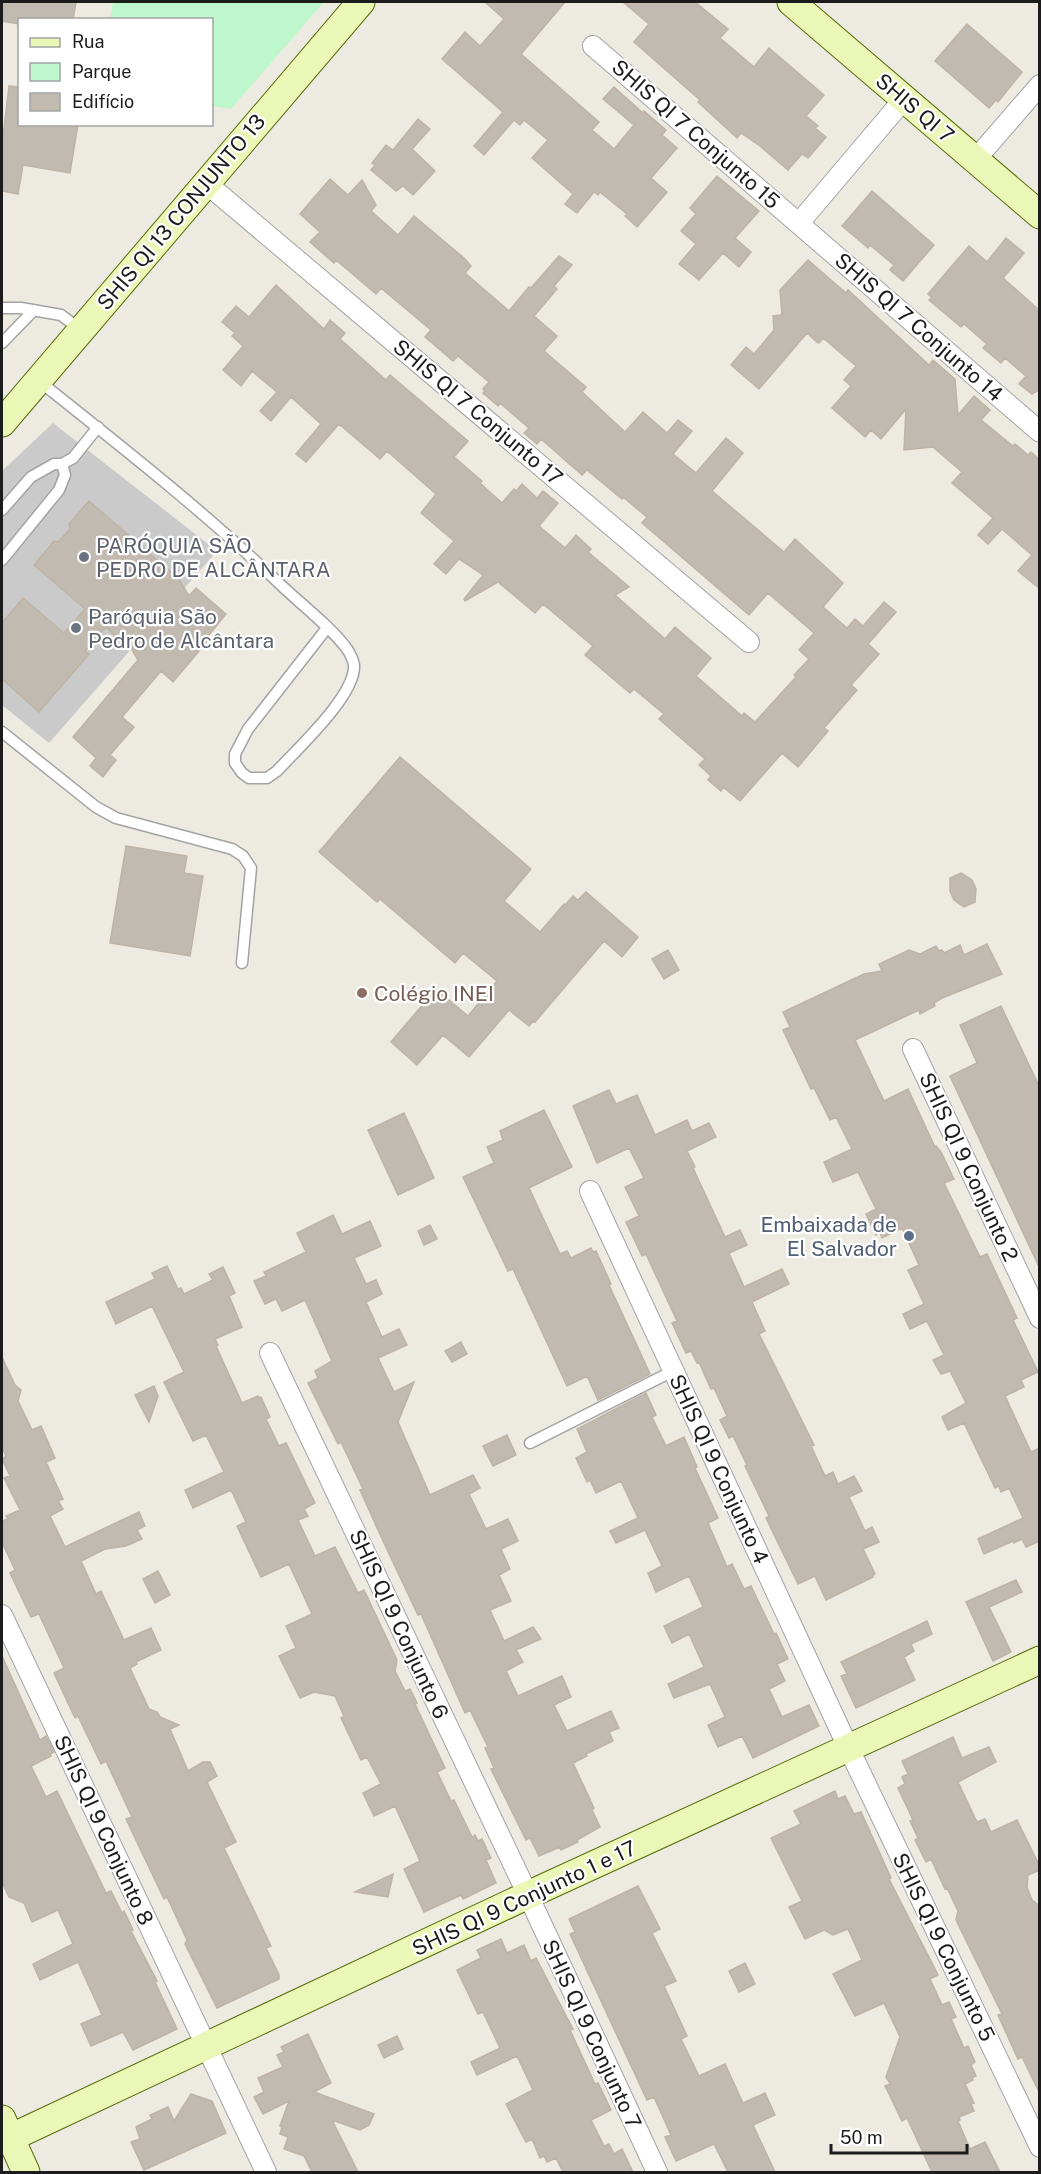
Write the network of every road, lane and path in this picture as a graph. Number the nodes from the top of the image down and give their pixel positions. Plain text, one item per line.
1 (361, 2) edge
2 (791, 2) edge
3 (593, 46) dead end
4 (1040, 85) edge
5 (904, 99) junction
6 (975, 160) junction
7 (206, 183) junction
8 (1040, 215) edge
9 (799, 223) junction
10 (2, 308) edge
11 (34, 310) junction
12 (81, 330) junction
13 (2, 343) edge
14 (39, 381) junction
15 (2, 423) edge
16 (98, 427) junction
17 (1040, 432) edge
18 (62, 464) junction
19 (2, 510) edge
20 (2, 560) edge
21 (327, 628) junction
22 (749, 642) dead end
23 (2, 732) edge
24 (242, 963) dead end
25 (913, 1049) dead end
26 (590, 1191) dead end
27 (1040, 1318) edge
28 (270, 1353) dead end
29 (673, 1371) junction
30 (530, 1443) dead end
31 (2, 1615) edge
32 (1040, 1660) edge
33 (848, 1747) junction
34 (528, 1895) junction
35 (206, 2046) junction
36 (6, 2129) edge
37 (1040, 2147) edge
38 (26, 2172) edge
39 (266, 2172) edge
40 (657, 2172) edge

1 - 7 street, SHIS QI 13 CONJUNTO 13
2 - 5 street, SHIS QI 7
3 - 9 street, SHIS QI 7 Conjunto 15
4 - 6 street
5 - 6 street, SHIS QI 7
5 - 9 street
6 - 8 street, SHIS QI 7
7 - 12 street, SHIS QI 13 CONJUNTO 13
7 - 22 street, SHIS QI 7 Conjunto 17
9 - 17 street, SHIS QI 7 Conjunto 14
10 - 11 lane
11 - 12 lane
11 - 13 lane
12 - 14 street, SHIS QI 13 CONJUNTO 13
14 - 15 street, SHIS QI 13 CONJUNTO 13
14 - 16 lane
16 - 18 lane
16 - 21 lane
18 - 19 lane
18 - 20 lane
21 - 21 lane
23 - 24 lane
25 - 27 street, SHIS QI 9 Conjunto 2
26 - 29 street, SHIS QI 9 Conjunto 4
28 - 34 street, SHIS QI 9 Conjunto 6
29 - 30 lane
29 - 33 street, SHIS QI 9 Conjunto 4
31 - 35 street, SHIS QI 9 Conjunto 8
32 - 33 street, SHIS QI 9 Conjunto 1 e 17
33 - 34 street, SHIS QI 9 Conjunto 1 e 17
33 - 37 street, SHIS QI 9 Conjunto 5
34 - 35 street, SHIS QI 9 Conjunto 1 e 17
34 - 40 street, SHIS QI 9 Conjunto 7
35 - 36 street, SHIS QI 9 Conjunto 1 e 17
35 - 39 street, SHIS QI 9 Conjunto 8
36 - 38 street

